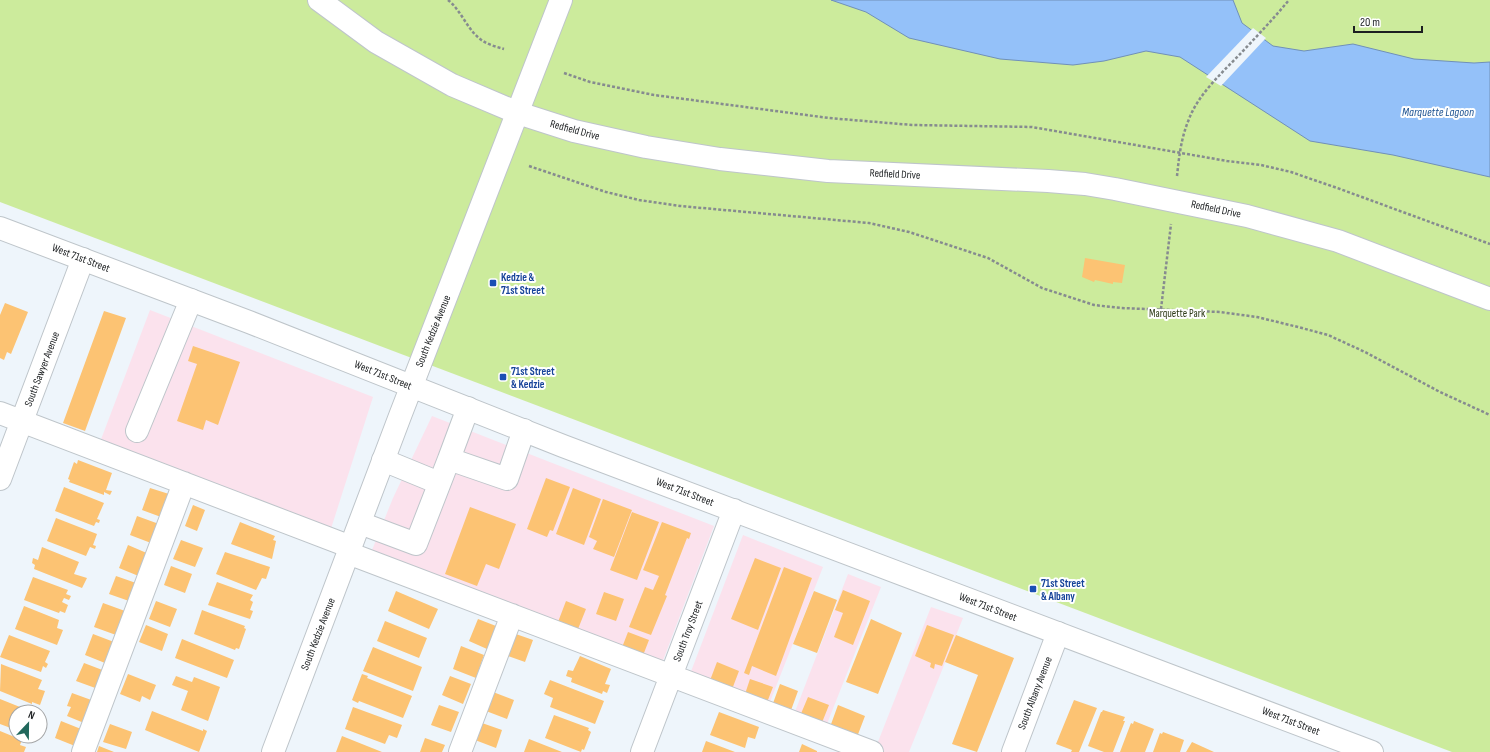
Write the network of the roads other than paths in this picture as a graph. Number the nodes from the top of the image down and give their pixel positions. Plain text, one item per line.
1 (319, 0) edge
2 (561, 0) edge
3 (518, 113) junction
4 (0, 228) edge
5 (83, 259) junction
6 (1490, 298) edge
7 (191, 300) junction
8 (411, 386) junction
9 (468, 408) junction
10 (0, 413) edge
11 (22, 421) junction
12 (524, 430) junction
13 (137, 431) dead end
14 (449, 459) junction
15 (383, 460) junction
16 (0, 479) edge
17 (184, 483) junction
18 (439, 483) junction
19 (734, 510) junction
20 (360, 523) junction
21 (350, 550) junction
22 (512, 615) junction
23 (1058, 633) junction
24 (671, 676) junction
25 (832, 745) edge
26 (83, 752) edge
27 (273, 752) edge
28 (460, 752) edge
29 (642, 752) edge
30 (872, 752) edge
31 (1013, 752) edge
32 (1372, 752) edge

1 - 3 main road, Redfield Drive
2 - 3 main road, South Kedzie Avenue
3 - 6 main road, Redfield Drive
3 - 8 main road, South Kedzie Avenue
4 - 5 main road, West 71st Street
5 - 7 main road, West 71st Street
5 - 11 main road, South Sawyer Avenue
7 - 8 main road, West 71st Street
7 - 13 main road
8 - 9 main road, West 71st Street
8 - 15 main road, South Kedzie Avenue
9 - 12 main road, West 71st Street
9 - 14 main road
10 - 11 main road
11 - 16 main road, South Sawyer Avenue
11 - 17 main road
12 - 14 main road
12 - 19 main road, West 71st Street
14 - 18 main road
15 - 18 main road
15 - 20 main road, South Kedzie Avenue
17 - 21 main road
17 - 26 main road
18 - 20 main road
19 - 23 main road, West 71st Street
19 - 24 main road, South Troy Street
20 - 21 main road, South Kedzie Avenue
21 - 22 main road
21 - 27 main road, South Kedzie Avenue
22 - 24 main road
22 - 28 main road
23 - 31 main road, South Albany Avenue
23 - 32 main road, West 71st Street
24 - 25 main road
24 - 29 main road, South Troy Street
25 - 30 main road

